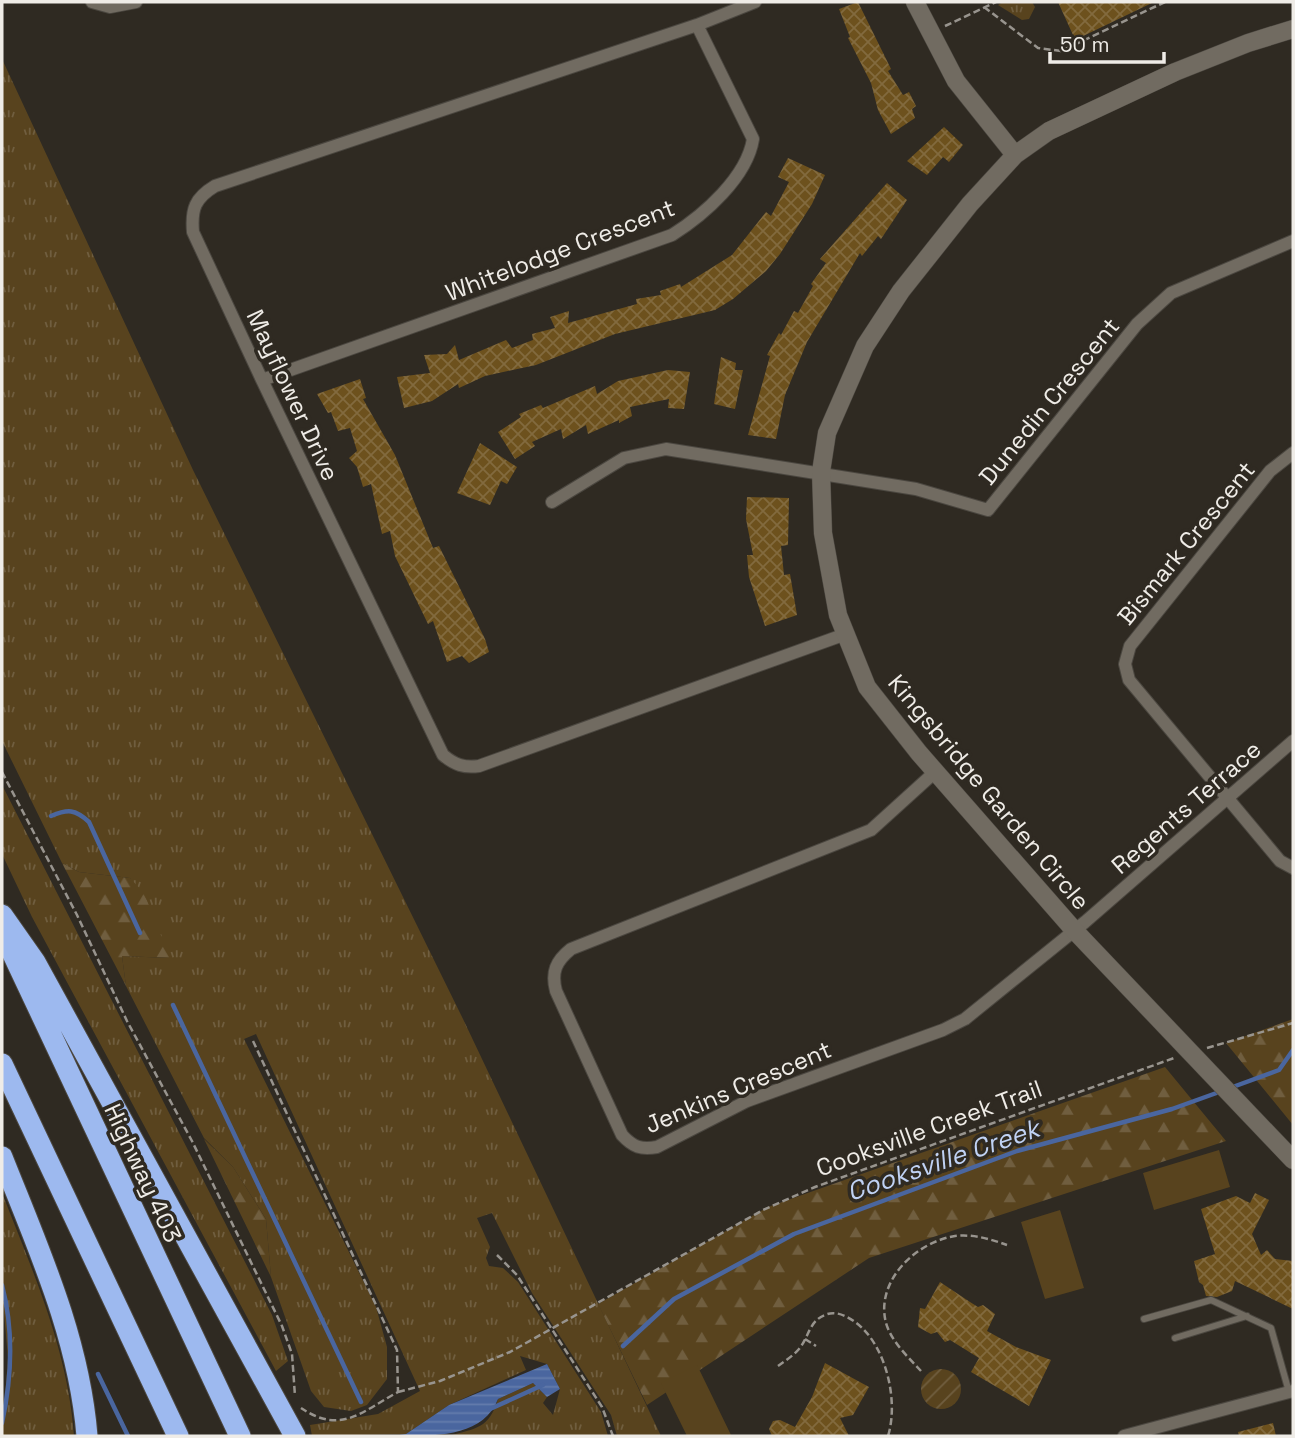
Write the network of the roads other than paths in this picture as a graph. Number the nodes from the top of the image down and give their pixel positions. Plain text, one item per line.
1 (92, 2) edge
2 (136, 2) edge
3 (755, 2) edge
4 (915, 2) edge
5 (697, 25) junction
6 (1293, 29) edge
7 (1015, 155) junction
8 (1293, 241) edge
9 (262, 380) junction
10 (1293, 453) edge
11 (821, 472) junction
12 (552, 502) dead end
13 (843, 635) junction
14 (1293, 741) edge
15 (935, 772) junction
16 (1228, 799) junction
17 (1293, 868) edge
18 (2, 915) edge
19 (2, 930) edge
20 (1073, 930) junction
21 (2, 1064) edge
22 (2, 1157) edge
23 (1293, 1160) edge
24 (1247, 1316) junction
25 (1144, 1319) dead end
26 (1175, 1338) dead end
27 (1291, 1392) edge
28 (87, 1436) edge
29 (178, 1436) edge
30 (240, 1436) edge
31 (295, 1436) edge
32 (1124, 1436) edge

1 - 2 street
3 - 5 street, Mayflower Drive
4 - 7 street
5 - 9 street, Whitelodge Crescent
5 - 9 street, Mayflower Drive
6 - 7 street, Kingsbridge Garden Circle
7 - 11 street, Kingsbridge Garden Circle
8 - 11 street, Dunedin Crescent
9 - 13 street, Mayflower Drive
10 - 16 street, Bismark Crescent
11 - 12 street
11 - 13 street, Kingsbridge Garden Circle
13 - 15 street, Kingsbridge Garden Circle
14 - 16 street, Regents Terrace
15 - 20 street, Kingsbridge Garden Circle
15 - 20 street, Jenkins Crescent
16 - 17 street, Bismark Crescent
16 - 20 street, Regents Terrace
18 - 31 highway
19 - 30 highway, Highway 403
20 - 23 street, Kingsbridge Garden Circle
21 - 29 highway
22 - 28 highway
24 - 25 lane
24 - 26 lane
24 - 27 lane
27 - 32 street

